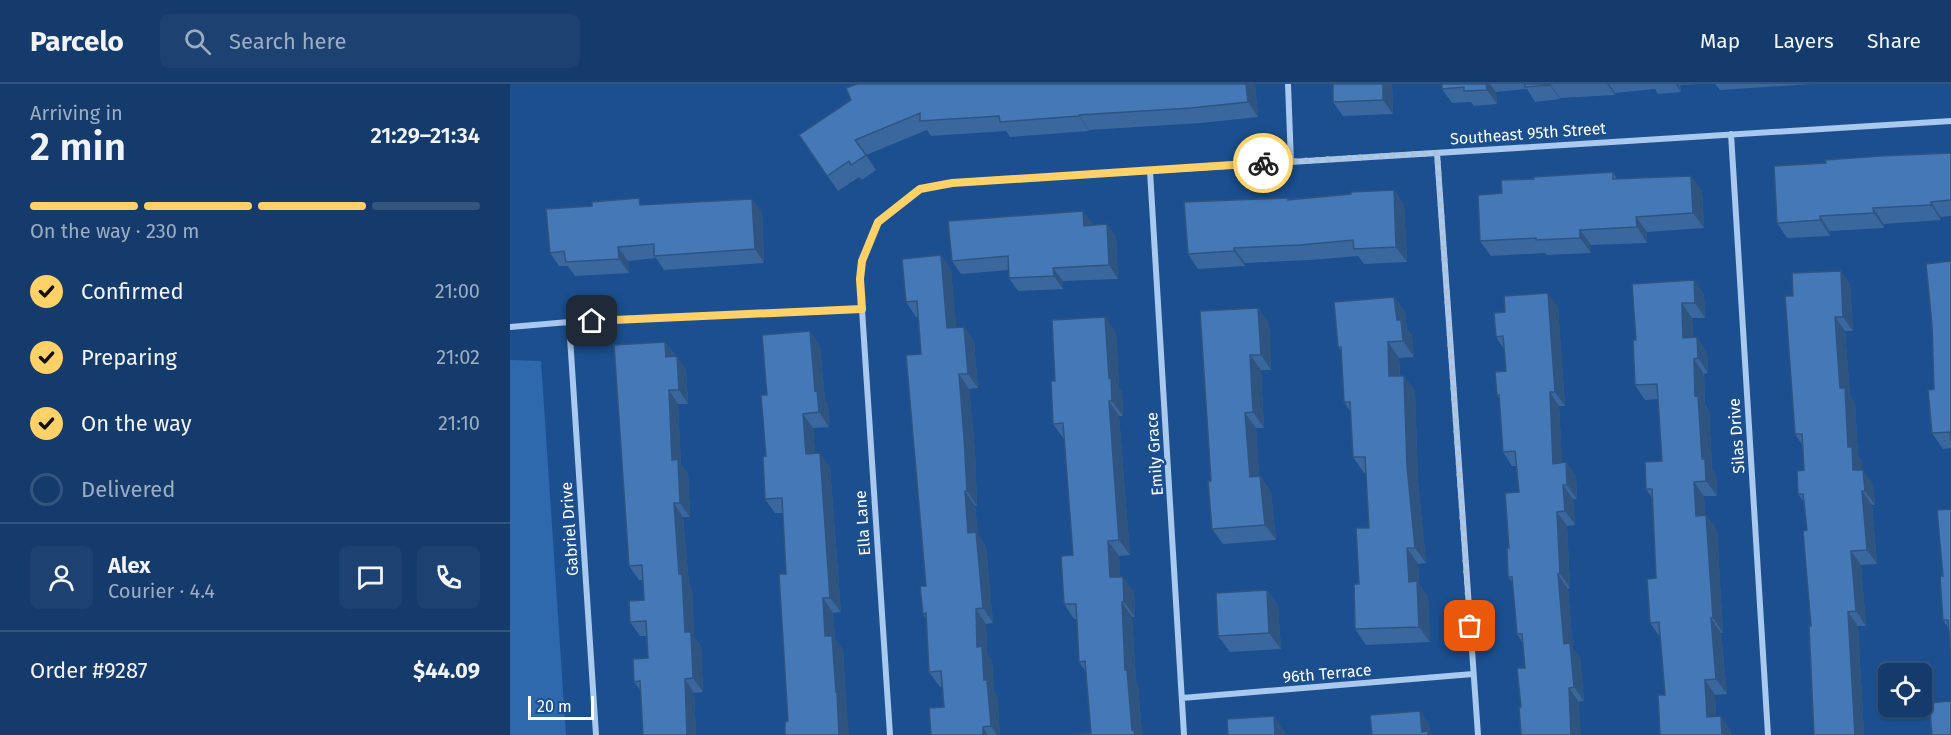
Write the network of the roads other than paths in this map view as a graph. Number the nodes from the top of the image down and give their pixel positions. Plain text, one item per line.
1 (1288, 84) edge
2 (1951, 121) edge
3 (1731, 134) junction
4 (1437, 153) junction
5 (1291, 162) junction
6 (1150, 171) junction
7 (862, 309) junction
8 (569, 322) junction
9 (510, 327) edge
10 (1473, 674) junction
11 (1182, 698) junction
12 (596, 735) edge
13 (890, 735) edge
14 (1184, 735) edge
15 (1478, 735) edge
16 (1768, 735) edge

1 - 5 street
2 - 3 street, Southeast 95th Street
3 - 4 street, Southeast 95th Street
3 - 16 street, Silas Drive
4 - 5 street, Southeast 95th Street
4 - 10 street
5 - 6 street, Southeast 95th Street
6 - 7 street, Southeast 95th Street
6 - 11 street, Emily Grace
7 - 8 street
7 - 13 street, Ella Lane
8 - 9 street
8 - 12 street, Gabriel Drive
10 - 11 street, 96th Terrace
10 - 15 street
11 - 14 street, Emily Grace

